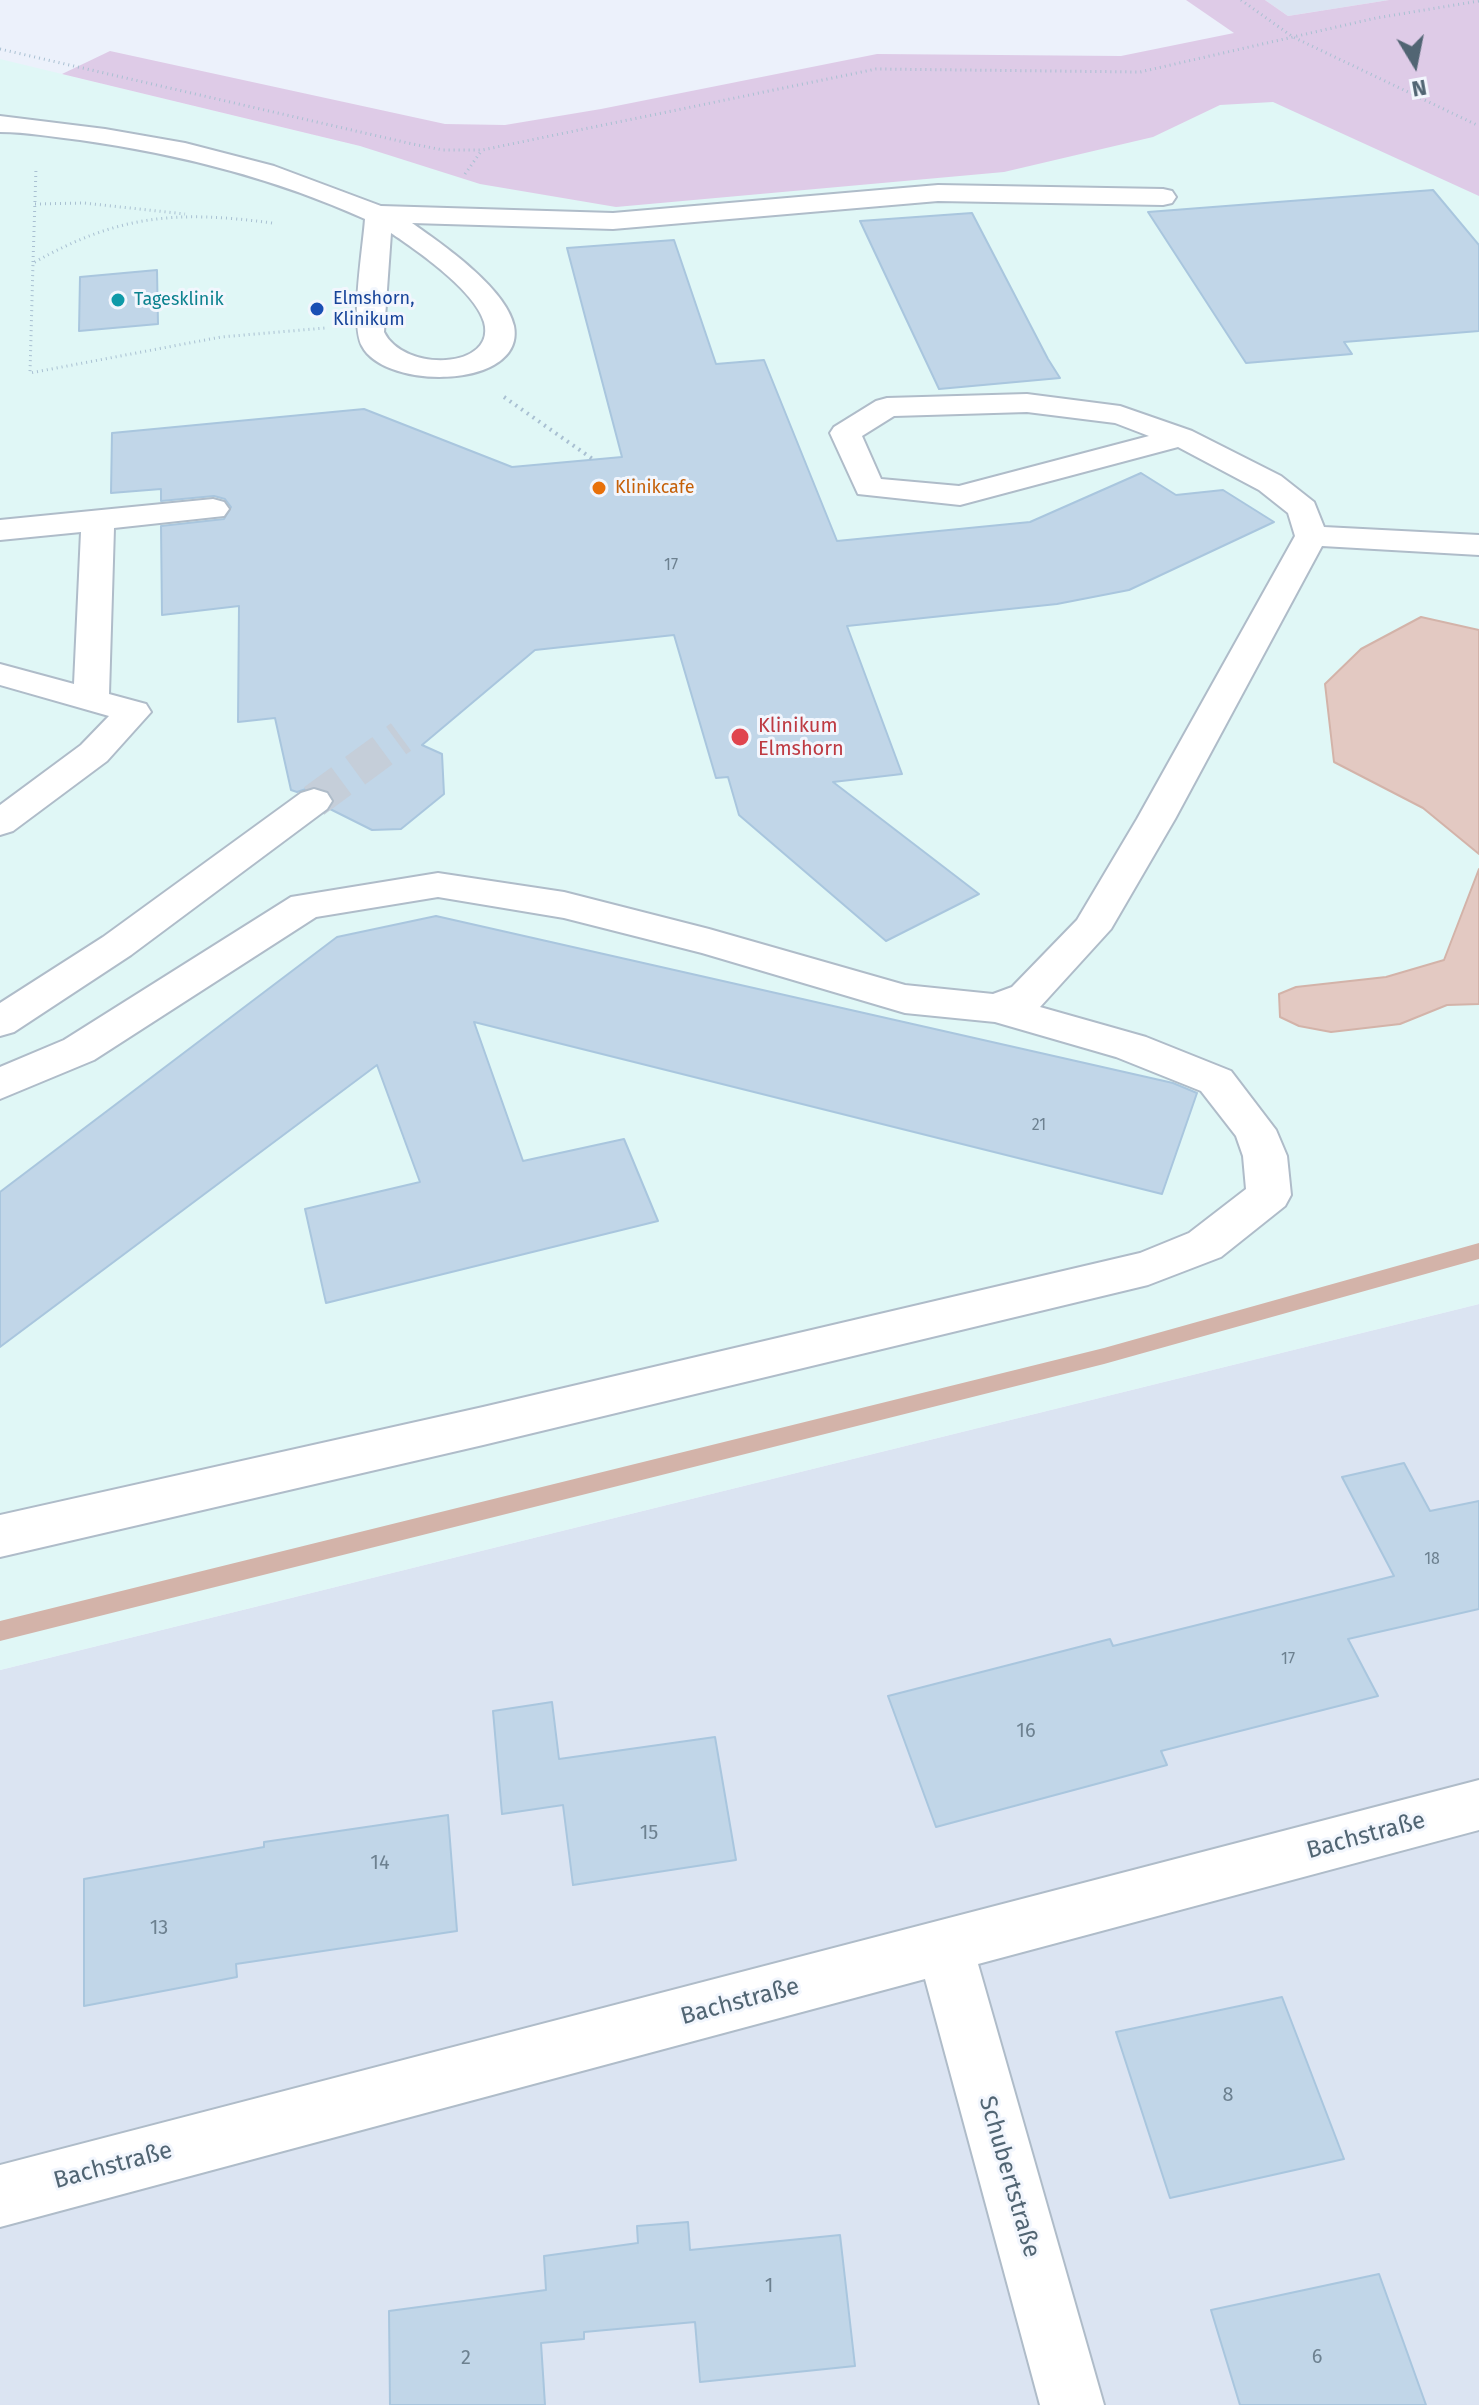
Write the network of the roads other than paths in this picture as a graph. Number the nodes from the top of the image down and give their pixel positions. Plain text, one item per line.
1 (0, 124) edge
2 (1163, 197) dead end
3 (379, 214) junction
4 (1181, 437) junction
5 (213, 509) dead end
6 (98, 520) junction
7 (0, 530) edge
8 (1311, 536) junction
9 (1479, 545) edge
10 (0, 674) edge
11 (91, 700) junction
12 (314, 801) tunnel mouth
13 (0, 823) edge
14 (995, 1008) junction
15 (0, 1022) edge
16 (0, 1084) edge
17 (0, 1536) edge
18 (1479, 1805) edge
19 (945, 1949) junction
20 (0, 2196) edge
21 (1072, 2405) edge

1 - 3 street
2 - 3 street
3 - 3 street
4 - 4 street
4 - 8 street
5 - 6 street
6 - 7 street
6 - 11 street
8 - 9 street
8 - 14 street
10 - 11 street
11 - 13 street
12 - 15 street
14 - 16 street
14 - 17 street
18 - 19 street, Bachstraße
19 - 20 street, Bachstraße
19 - 21 street, Schubertstraße

